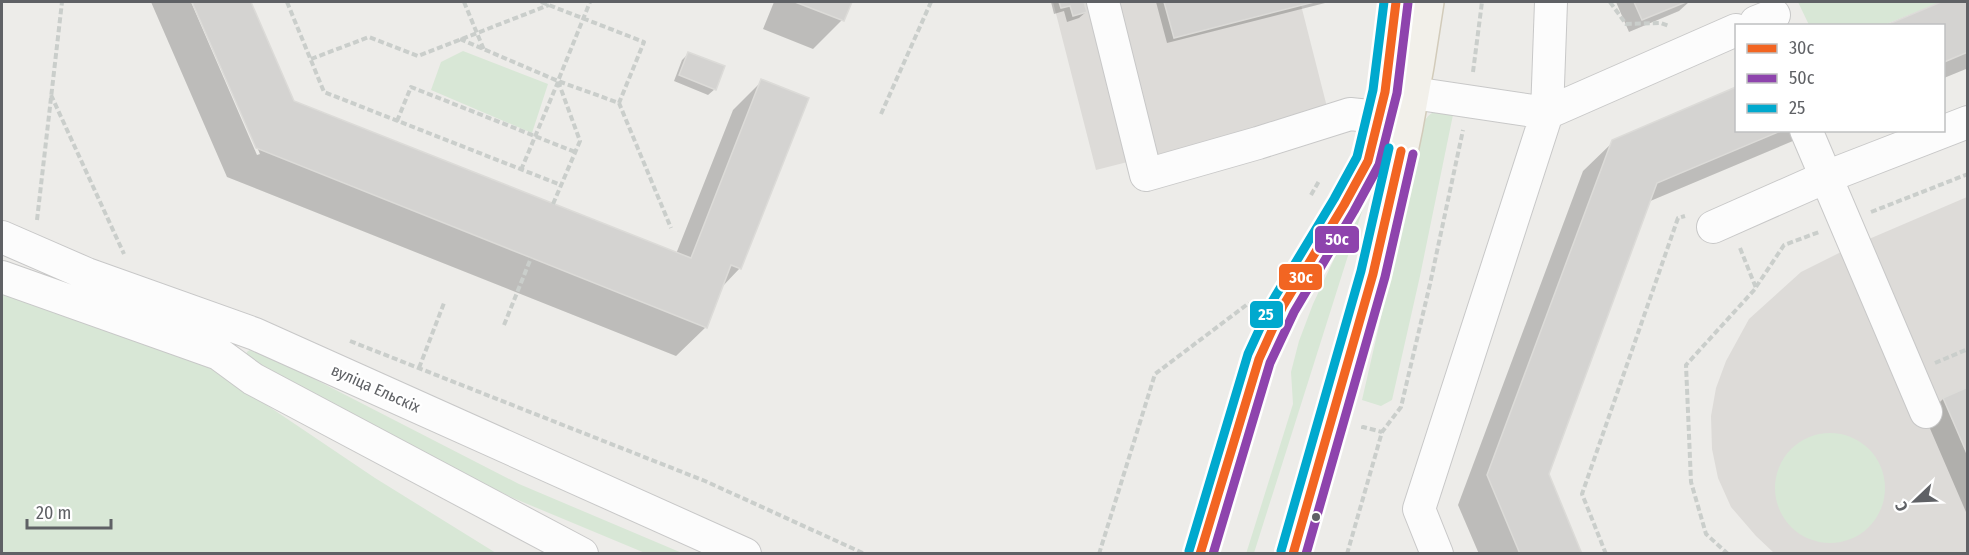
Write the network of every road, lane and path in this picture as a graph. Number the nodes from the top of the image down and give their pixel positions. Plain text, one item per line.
1 (62, 2) edge
2 (287, 2) edge
3 (464, 2) edge
4 (541, 2) edge
5 (590, 2) edge
6 (931, 2) edge
7 (1103, 2) edge
8 (1396, 2) edge
9 (1427, 2) edge
10 (1482, 2) edge
11 (1551, 2) edge
12 (1610, 2) edge
13 (549, 5) junction
14 (583, 18) junction
15 (1735, 26) edge
16 (1735, 31) edge
17 (477, 33) junction
18 (460, 39) junction
19 (484, 50) junction
20 (311, 59) junction
21 (558, 81) junction
22 (51, 94) junction
23 (1392, 101) junction
24 (1469, 102) junction
25 (619, 103) junction
26 (1547, 113) junction
27 (881, 114) dead end
28 (397, 121) junction
29 (1968, 122) edge
30 (1945, 131) edge
31 (1807, 132) edge
32 (1942, 132) edge
33 (535, 136) junction
34 (575, 152) junction
35 (521, 170) junction
36 (1325, 171) dead end
37 (1826, 177) junction
38 (561, 184) junction
39 (1307, 202) dead end
40 (553, 204) dead end
41 (1710, 220) junction
42 (37, 221) dead end
43 (671, 228) dead end
44 (2, 237) edge
45 (113, 250) dead end
46 (124, 254) junction
47 (531, 258) dead end
48 (135, 259) dead end
49 (2, 277) edge
50 (1255, 294) dead end
51 (444, 303) dead end
52 (504, 325) dead end
53 (342, 338) dead end
54 (419, 368) junction
55 (1926, 412) dead end
56 (1364, 427) dead end
57 (1382, 432) junction
58 (1212, 515) junction
59 (582, 554) edge
60 (745, 554) edge
61 (865, 554) edge
62 (1099, 554) edge
63 (1185, 554) edge
64 (1200, 554) edge
65 (1293, 554) edge
66 (1347, 554) edge
67 (1437, 554) edge
68 (1606, 554) edge
69 (1728, 554) edge

1 - 22 path
2 - 20 path
3 - 17 path
4 - 13 path
5 - 14 path
6 - 27 path
7 - 23 street
8 - 23 main road
9 - 23 main road
10 - 24 path
11 - 26 street
12 - 15 path
13 - 14 path
13 - 17 path
14 - 21 path
14 - 25 path
16 - 26 street
17 - 18 path
17 - 19 path
18 - 19 path
18 - 20 path
19 - 21 path
20 - 28 path
21 - 25 path
21 - 33 path
21 - 34 path
22 - 42 path
22 - 46 path
23 - 24 street
23 - 58 main road
23 - 65 main road
24 - 26 street
24 - 57 path
25 - 43 path
26 - 67 street
28 - 33 path
28 - 35 path
29 - 30 street
31 - 37 street
32 - 37 street
33 - 34 path
33 - 35 path
34 - 38 path
35 - 38 path
36 - 39 path
37 - 41 street
37 - 55 street
38 - 40 path
41 - 68 path
41 - 69 path
44 - 60 street, вуліца Ельскіх
45 - 46 path
46 - 48 path
47 - 52 path
49 - 59 street
50 - 62 path
51 - 54 path
53 - 54 path
54 - 61 path
56 - 57 path
57 - 66 path
58 - 63 main road
58 - 64 main road

